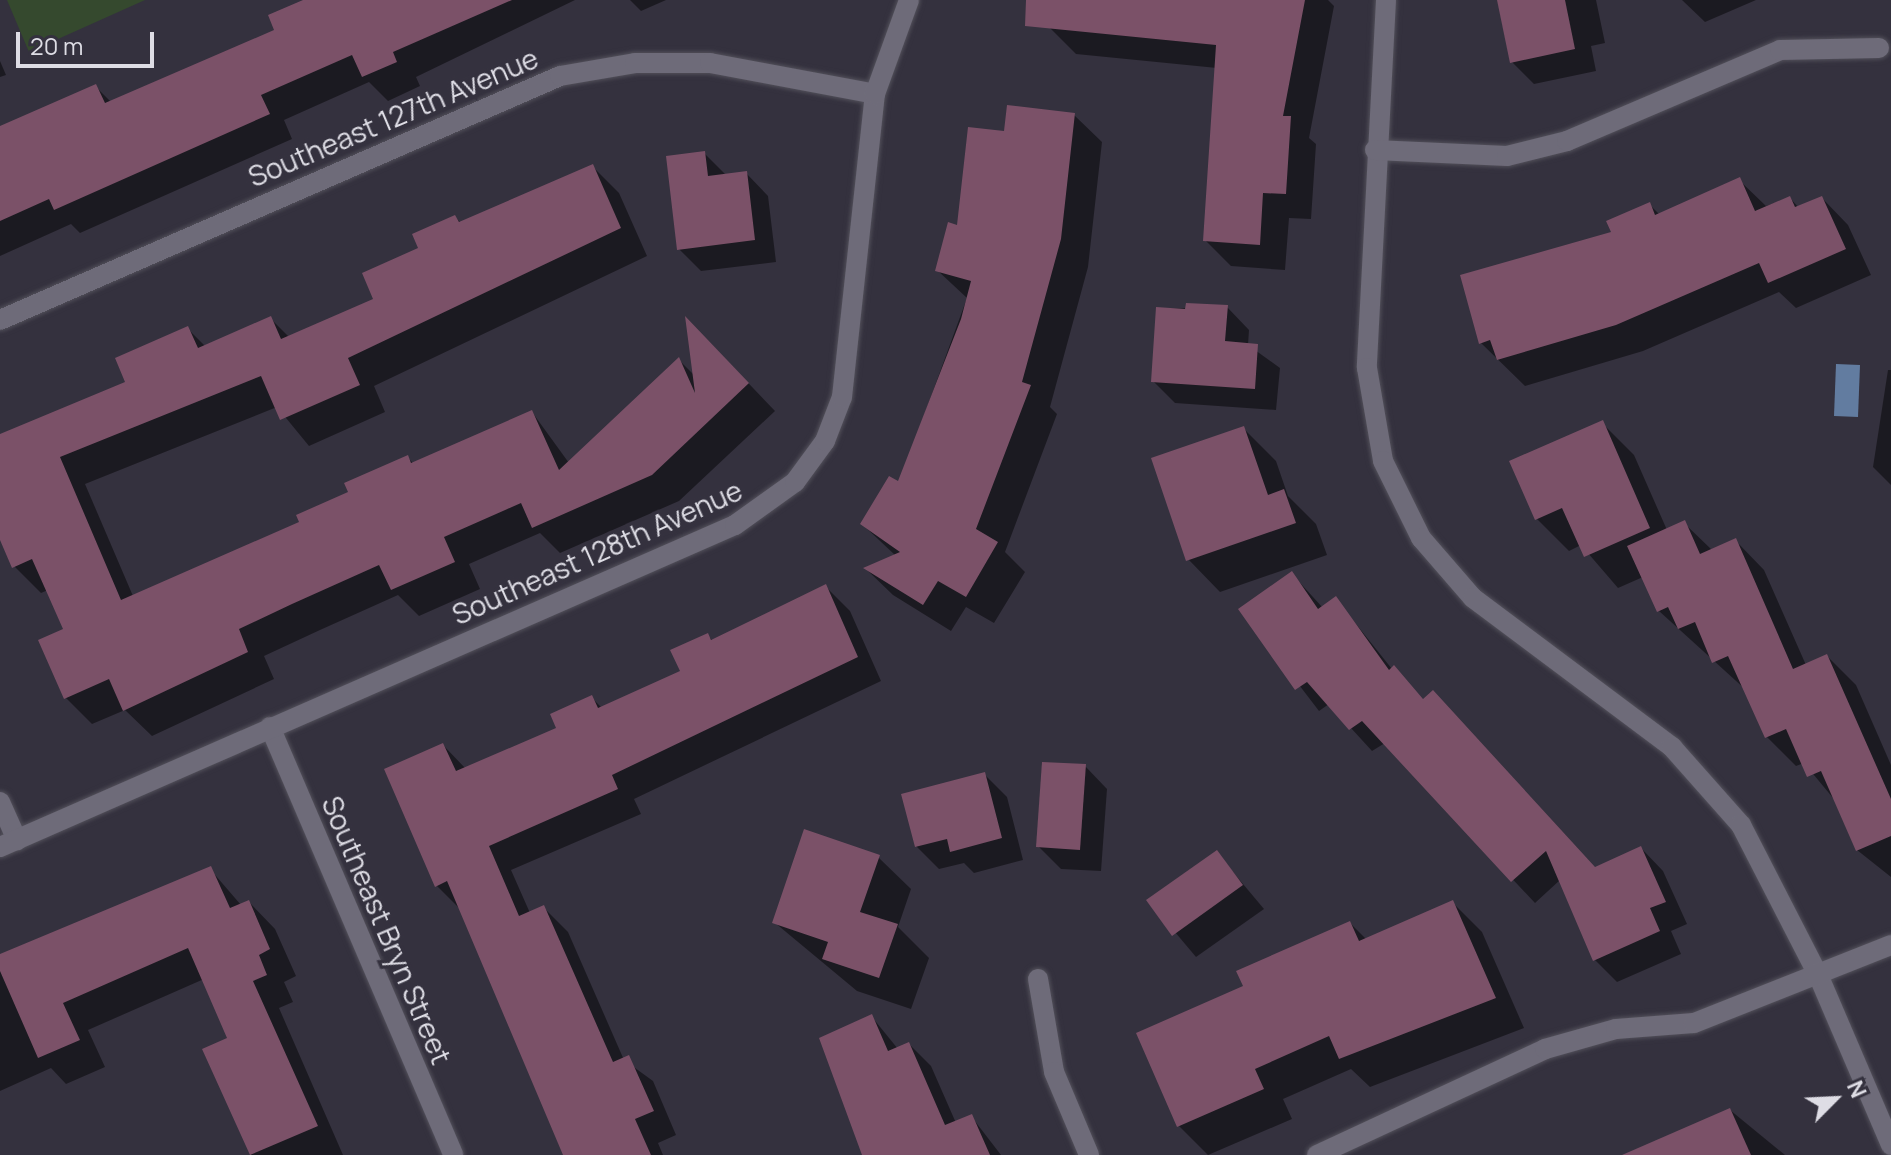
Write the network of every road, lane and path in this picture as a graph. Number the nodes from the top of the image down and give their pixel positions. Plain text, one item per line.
1 (909, 0) edge
2 (1386, 0) edge
3 (1879, 48) dead end
4 (875, 94) junction
5 (1375, 150) junction
6 (0, 320) edge
7 (270, 727) junction
8 (0, 802) edge
9 (9, 843) edge
10 (1891, 945) edge
11 (1819, 977) junction
12 (1038, 979) dead end
13 (1891, 1145) edge
14 (453, 1155) edge
15 (1089, 1155) edge
16 (1317, 1155) edge

1 - 4 street, Southeast 128th Avenue
2 - 5 street
3 - 5 street
4 - 6 street, Southeast 127th Avenue
4 - 7 street, Southeast 128th Avenue
5 - 11 street
7 - 9 street, Southeast 128th Avenue
7 - 14 street, Southeast Bryn Street
8 - 9 street
10 - 11 street
11 - 13 street
11 - 16 street
12 - 15 street

